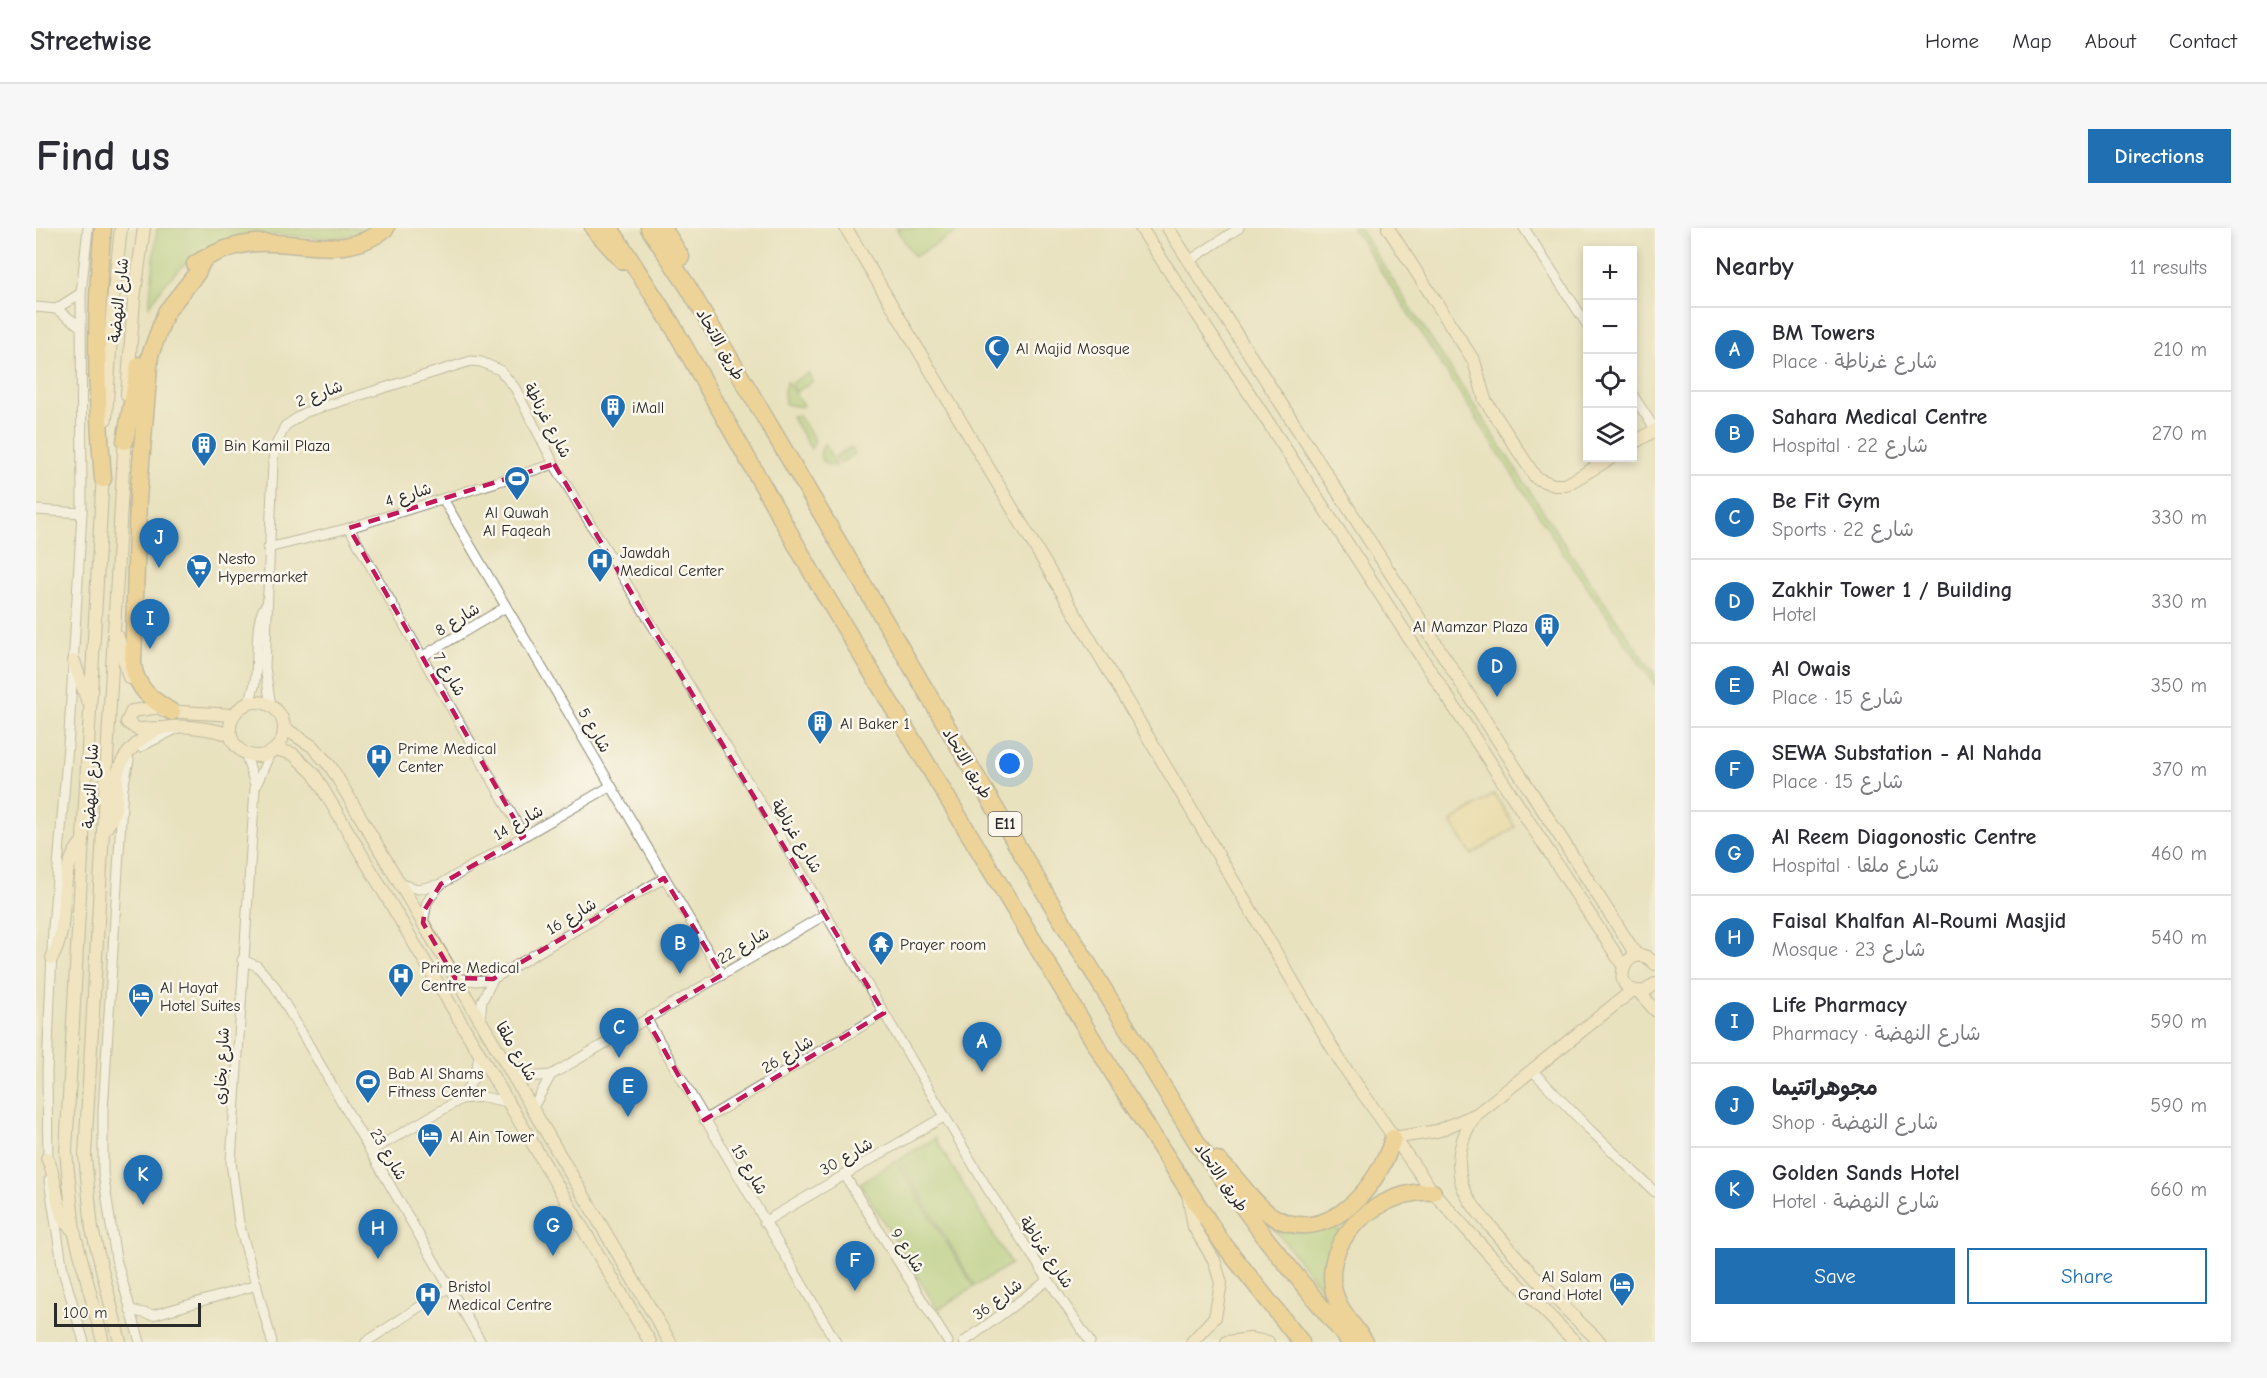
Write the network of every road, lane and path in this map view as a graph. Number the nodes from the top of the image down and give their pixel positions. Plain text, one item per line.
1 (88, 228) edge
2 (103, 228) edge
3 (122, 228) edge
4 (144, 228) edge
5 (386, 228) edge
6 (593, 228) edge
7 (610, 228) edge
8 (649, 228) edge
9 (663, 228) edge
10 (846, 228) edge
11 (1141, 228) edge
12 (1168, 228) edge
13 (1239, 228) edge
14 (1388, 228) edge
15 (1524, 228) edge
16 (203, 260) junction
17 (1190, 261) junction
18 (688, 287) junction
19 (81, 293) junction
20 (653, 294) junction
21 (36, 307) edge
22 (56, 309) junction
23 (1583, 320) edge
24 (80, 326) junction
25 (471, 361) joint
26 (1637, 402) edge
27 (1655, 429) edge
28 (125, 441) junction
29 (1637, 441) edge
30 (1604, 462) edge
31 (554, 464) junction
32 (103, 479) junction
33 (443, 499) junction
34 (36, 510) edge
35 (82, 513) junction
36 (349, 528) junction
37 (268, 548) junction
38 (266, 605) junction
39 (506, 607) junction
40 (115, 630) junction
41 (423, 656) junction
42 (74, 661) junction
43 (248, 703) junction
44 (89, 706) junction
45 (272, 706) junction
46 (155, 708) junction
47 (234, 715) junction
48 (174, 720) junction
49 (161, 728) junction
50 (284, 728) junction
51 (231, 735) junction
52 (272, 751) junction
53 (245, 752) junction
54 (611, 786) junction
55 (255, 788) junction
56 (332, 806) junction
57 (104, 830) junction
58 (524, 836) junction
59 (83, 841) junction
60 (388, 865) junction
61 (664, 878) junction
62 (400, 884) junction
63 (441, 884) junction
64 (826, 914) junction
65 (423, 922) junction
66 (1637, 956) junction
67 (52, 958) junction
68 (242, 960) junction
69 (1655, 964) edge
70 (1624, 967) junction
71 (722, 975) junction
72 (456, 978) junction
73 (493, 979) junction
74 (1655, 984) edge
75 (1636, 991) junction
76 (1655, 1010) edge
77 (884, 1013) junction
78 (480, 1020) junction
79 (647, 1020) junction
80 (479, 1055) junction
81 (1532, 1070) junction
82 (511, 1074) junction
83 (551, 1075) junction
84 (461, 1099) junction
85 (507, 1102) junction
86 (532, 1109) junction
87 (1477, 1114) junction
88 (945, 1116) junction
89 (704, 1120) junction
90 (1393, 1138) junction
91 (1201, 1149) junction
92 (371, 1151) junction
93 (48, 1158) junction
94 (844, 1174) junction
95 (1655, 1191) edge
96 (1433, 1192) junction
97 (1188, 1194) junction
98 (764, 1222) junction
99 (74, 1231) junction
100 (1047, 1281) junction
101 (257, 1285) junction
102 (448, 1288) junction
103 (130, 1310) junction
104 (153, 1315) junction
105 (138, 1337) edge
106 (84, 1342) edge
107 (103, 1342) edge
108 (120, 1342) edge
109 (272, 1342) edge
110 (366, 1342) edge
111 (481, 1342) edge
112 (650, 1342) edge
113 (670, 1342) edge
114 (836, 1342) edge
115 (948, 1342) edge
116 (964, 1342) edge
117 (1090, 1342) edge
118 (1192, 1342) edge
119 (1210, 1342) edge
120 (1227, 1342) edge
121 (1268, 1342) edge
122 (1301, 1342) edge
123 (1350, 1342) edge
124 (1365, 1342) edge
125 (1575, 1342) edge
126 (1600, 1342) edge

1 - 19 street
2 - 32 highway
3 - 32 street, شارع النهضة
4 - 28 street, شارع النهضة
5 - 16 highway
6 - 20 highway
7 - 20 highway, طريق الاتحاد / E11
8 - 18 highway, طريق الاتحاد / E11
9 - 18 highway
10 - 90 street
11 - 70 street
12 - 17 street
13 - 17 street
14 - 30 street
15 - 23 street
16 - 28 highway
16 - 48 highway
17 - 66 street
18 - 91 highway, طريق الاتحاد / E11
19 - 22 street
19 - 24 street
20 - 97 highway, طريق الاتحاد / E11
21 - 22 street
22 - 24 street
24 - 35 street
25 - 31 street, شارع غرناطة
25 - 37 street, شارع 2
26 - 27 street
27 - 29 street
28 - 40 street, شارع النهضة
31 - 33 street, شارع 4
31 - 64 street, شارع غرناطة
32 - 44 street, شارع النهضة
33 - 36 street, شارع 4
33 - 39 street, شارع 5
34 - 35 street
35 - 42 street
36 - 37 street, شارع 4
36 - 41 street, شارع 7
37 - 38 street, شارع 2
38 - 43 street, شارع 2
38 - 45 street, شارع 2
39 - 41 street, شارع 8
39 - 54 street, شارع 5
40 - 46 street
40 - 57 street, شارع النهضة
41 - 58 street, شارع 7
42 - 44 street
42 - 67 street
43 - 45 street
43 - 47 street
44 - 59 street, شارع النهضة
45 - 50 street
46 - 48 street
46 - 49 street
47 - 48 street
47 - 51 street
48 - 49 street
48 - 51 street
48 - 103 street, شارع النهضة
49 - 57 street
50 - 52 street
50 - 60 street, شارع ملقا
51 - 53 street
52 - 53 street
52 - 55 street, شارع بخارى
52 - 56 street, شارع ملقا
53 - 55 street, شارع بخارى
54 - 58 street, شارع 14
54 - 61 street, شارع 5
55 - 68 street, شارع بخارى
56 - 60 street
56 - 80 street, شارع ملقا
57 - 108 street, شارع النهضة
58 - 63 street, شارع 14
59 - 67 street
59 - 99 street, شارع النهضة
60 - 62 street, شارع ملقا
61 - 71 street, شارع 5
61 - 73 street, شارع 16
62 - 63 street, شارع 14
62 - 65 street, شارع ملقا
63 - 65 street, شارع 14
64 - 71 street, شارع 22
64 - 77 street, شارع غرناطة
65 - 72 street, شارع ملقا
66 - 69 street
66 - 70 street
67 - 93 street
68 - 92 street, شارع 23
68 - 101 street, شارع بخارى
70 - 75 street
71 - 79 street, شارع 22
72 - 73 street
72 - 78 street, شارع ملقا
73 - 78 street
74 - 75 street
75 - 76 street
75 - 81 street
77 - 88 street, شارع غرناطة
77 - 89 street, شارع 26
78 - 82 street, شارع ملقا
79 - 83 street, شارع 22
79 - 89 street, شارع 15
80 - 84 street
80 - 85 street, شارع ملقا
81 - 87 street
81 - 95 street
82 - 83 street, شارع 22
82 - 86 street, شارع ملقا
83 - 86 street
84 - 85 street
84 - 92 street
85 - 112 street, شارع ملقا
86 - 113 street, شارع ملقا
87 - 90 street
87 - 126 street
88 - 94 street, شارع 30
88 - 100 street, شارع غرناطة
89 - 98 street, شارع 15
90 - 91 highway
90 - 96 street
91 - 123 highway, طريق الاتحاد / E11
92 - 102 street, شارع 23
93 - 99 street
93 - 106 street
94 - 98 street, شارع 30
94 - 115 street, شارع 9
96 - 124 highway
96 - 125 street
97 - 118 street
97 - 122 highway, طريق الاتحاد / E11
98 - 114 street, شارع 15
99 - 107 street, شارع النهضة
100 - 116 street, شارع 36
100 - 117 street, شارع غرناطة
101 - 104 street
101 - 109 street, شارع بخارى
102 - 110 street
102 - 111 street, شارع 23
103 - 104 street
103 - 105 street, شارع النهضة
104 - 105 street
118 - 119 street
120 - 121 street

